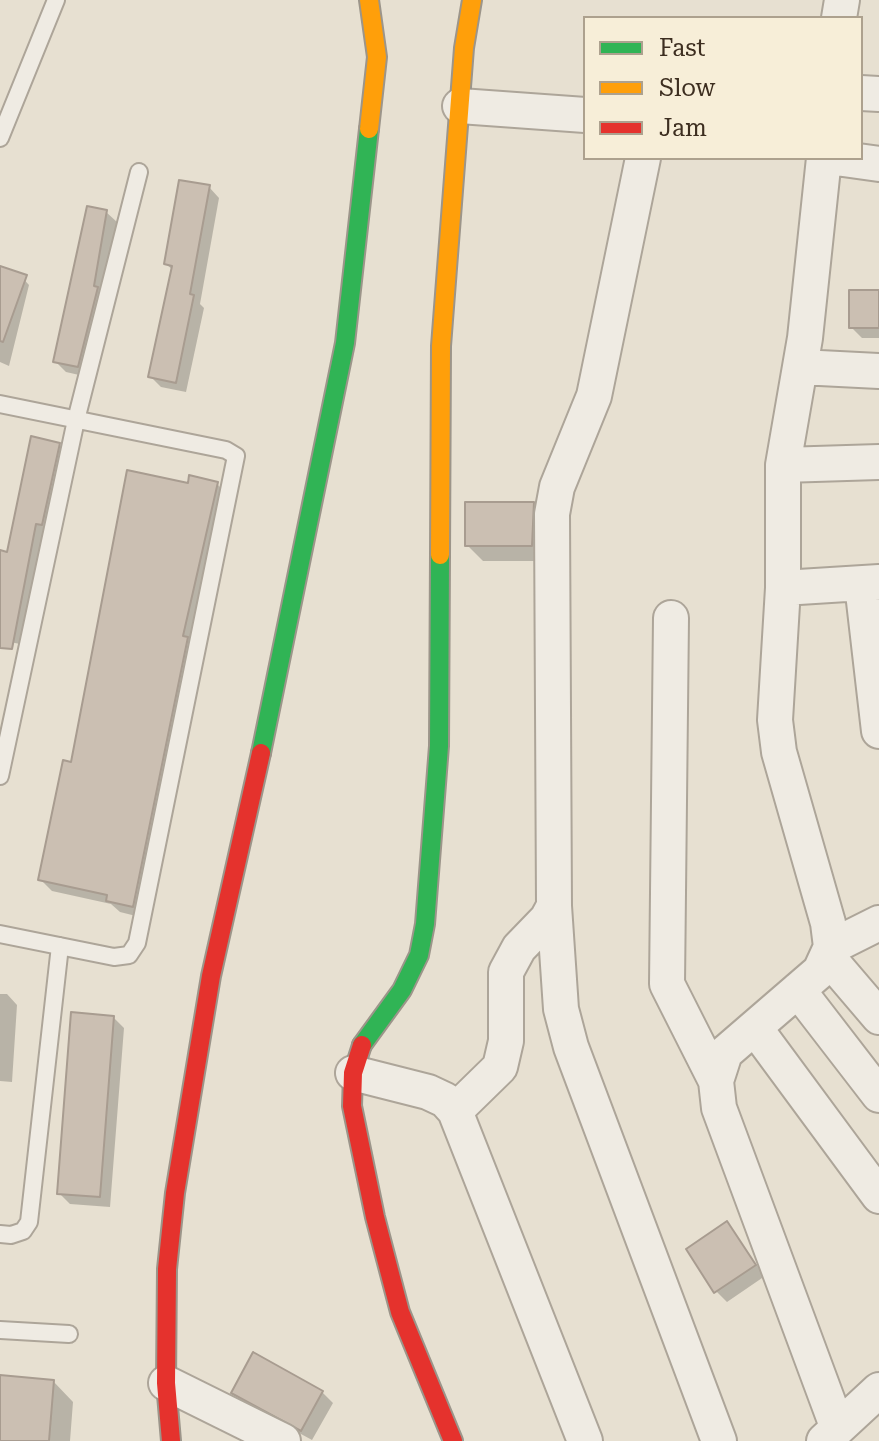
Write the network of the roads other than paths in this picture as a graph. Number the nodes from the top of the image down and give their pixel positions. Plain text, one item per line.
1 (56, 0) edge
2 (369, 0) edge
3 (472, 0) edge
4 (460, 106) junction
5 (583, 115) edge
6 (0, 138) edge
7 (643, 160) edge
8 (824, 160) edge
9 (850, 160) edge
10 (879, 164) edge
11 (139, 172) dead end
12 (800, 367) junction
13 (879, 371) edge
14 (0, 404) edge
15 (76, 420) junction
16 (879, 462) edge
17 (783, 465) junction
18 (870, 583) edge
19 (783, 588) junction
20 (671, 618) dead end
21 (879, 731) edge
22 (0, 776) edge
23 (554, 906) junction
24 (879, 923) edge
25 (0, 934) edge
26 (60, 946) junction
27 (829, 952) junction
28 (798, 990) junction
29 (879, 1017) edge
30 (755, 1028) junction
31 (353, 1073) junction
32 (716, 1081) junction
33 (879, 1095) edge
34 (455, 1111) junction
35 (879, 1196) edge
36 (0, 1234) edge
37 (0, 1330) edge
38 (69, 1334) dead end
39 (166, 1383) junction
40 (879, 1390) edge
41 (830, 1433) edge
42 (171, 1441) edge
43 (283, 1441) edge
44 (453, 1441) edge
45 (585, 1441) edge
46 (719, 1441) edge

1 - 6 lane
2 - 39 street
3 - 4 street
4 - 5 street
4 - 31 street
7 - 23 street
8 - 12 street
9 - 10 street
11 - 15 lane
12 - 13 street
12 - 17 street
14 - 15 lane
15 - 22 lane
15 - 26 lane
16 - 17 street
17 - 19 street
18 - 19 street
18 - 21 street
19 - 27 street
20 - 32 street
23 - 34 street
23 - 46 street
24 - 27 street
25 - 26 lane
26 - 36 lane
27 - 28 street
27 - 29 street
28 - 30 street
28 - 33 street
30 - 32 street
30 - 35 street
31 - 34 street
31 - 44 street
32 - 41 street
34 - 45 street
37 - 38 lane
39 - 42 street
39 - 43 street
40 - 41 street

